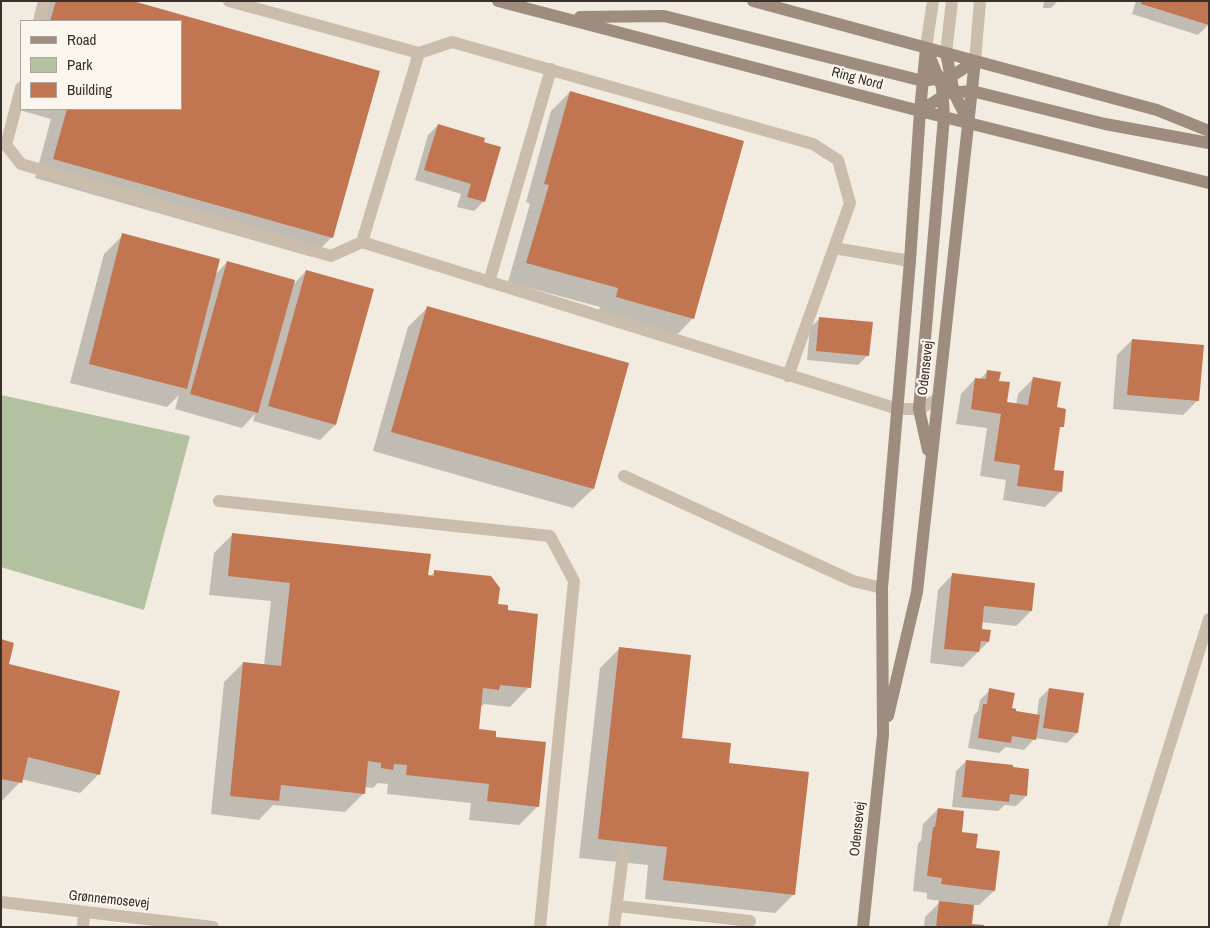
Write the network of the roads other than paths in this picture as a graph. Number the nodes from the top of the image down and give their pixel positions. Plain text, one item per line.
1 (44, 1) edge
2 (229, 1) edge
3 (498, 1) edge
4 (753, 1) edge
5 (933, 1) edge
6 (952, 1) edge
7 (980, 1) edge
8 (562, 18) junction
9 (39, 20) edge
10 (926, 48) junction
11 (419, 53) junction
12 (946, 53) junction
13 (975, 61) junction
14 (551, 69) junction
15 (944, 77) junction
16 (923, 80) junction
17 (972, 91) junction
18 (20, 92) edge
19 (948, 95) junction
20 (920, 111) junction
21 (944, 117) junction
22 (969, 123) junction
23 (1209, 131) edge
24 (1209, 143) edge
25 (1209, 183) edge
26 (362, 242) junction
27 (834, 248) junction
28 (910, 261) junction
29 (489, 282) junction
30 (788, 376) junction
31 (938, 399) junction
32 (898, 409) junction
33 (919, 409) junction
34 (930, 460) junction
35 (624, 476) dead end
36 (219, 501) dead end
37 (882, 588) junction
38 (1209, 619) edge
39 (883, 735) junction
40 (623, 854) dead end
41 (1, 902) edge
42 (617, 906) junction
43 (84, 913) junction
44 (750, 921) dead end
45 (83, 927) edge
46 (213, 927) edge
47 (540, 927) edge
48 (614, 927) edge
49 (863, 927) edge
50 (1113, 927) edge

1 - 9 street
2 - 11 street
3 - 8 main road, Ring Nord
4 - 10 main road
5 - 10 street, Odensevej
6 - 12 street
7 - 13 street, Odensevej
8 - 16 main road
8 - 20 main road, Ring Nord
10 - 12 main road
10 - 15 main road
10 - 16 main road, Odensevej
11 - 14 street
11 - 26 street
12 - 13 main road
12 - 15 main road
13 - 15 main road
13 - 17 main road, Odensevej
13 - 23 main road
14 - 27 street
14 - 29 street
15 - 16 main road
15 - 19 main road
16 - 20 main road, Odensevej
17 - 19 main road
17 - 22 main road, Odensevej
17 - 24 main road
18 - 26 street
19 - 20 main road
19 - 21 main road
19 - 22 main road
20 - 21 main road, Ring Nord
20 - 28 main road, Odensevej
21 - 22 main road, Ring Nord
21 - 33 main road
22 - 25 main road, Ring Nord
22 - 31 main road, Odensevej
26 - 29 street
27 - 28 street
27 - 30 street
28 - 32 main road, Odensevej
29 - 30 street
30 - 32 street
31 - 33 street
31 - 34 main road, Odensevej
32 - 33 street
32 - 37 main road, Odensevej
33 - 34 main road
34 - 39 main road, Odensevej
35 - 37 street
36 - 47 street
37 - 39 main road, Odensevej
38 - 50 street
39 - 49 main road, Odensevej
40 - 42 street
41 - 43 street, Grønnemosevej
42 - 44 street
42 - 48 street
43 - 45 street
43 - 46 street, Grønnemosevej

